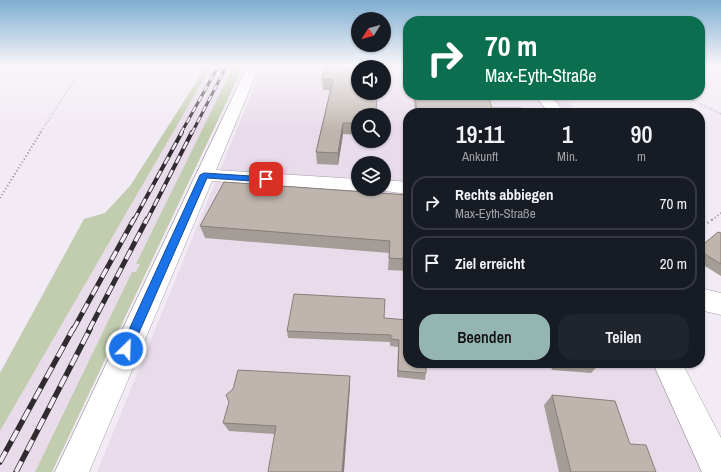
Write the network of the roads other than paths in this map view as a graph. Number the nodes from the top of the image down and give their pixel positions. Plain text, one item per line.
1 (244, 87) edge
2 (546, 100) edge
3 (553, 108) edge
4 (204, 175) junction
5 (351, 185) edge
6 (391, 187) edge
7 (403, 188) edge
8 (705, 300) edge
9 (721, 304) edge
10 (669, 368) edge
11 (72, 472) edge
12 (720, 472) edge

1 - 4 street
2 - 3 street
4 - 5 street
4 - 11 street
6 - 7 street
8 - 9 street
10 - 12 street

